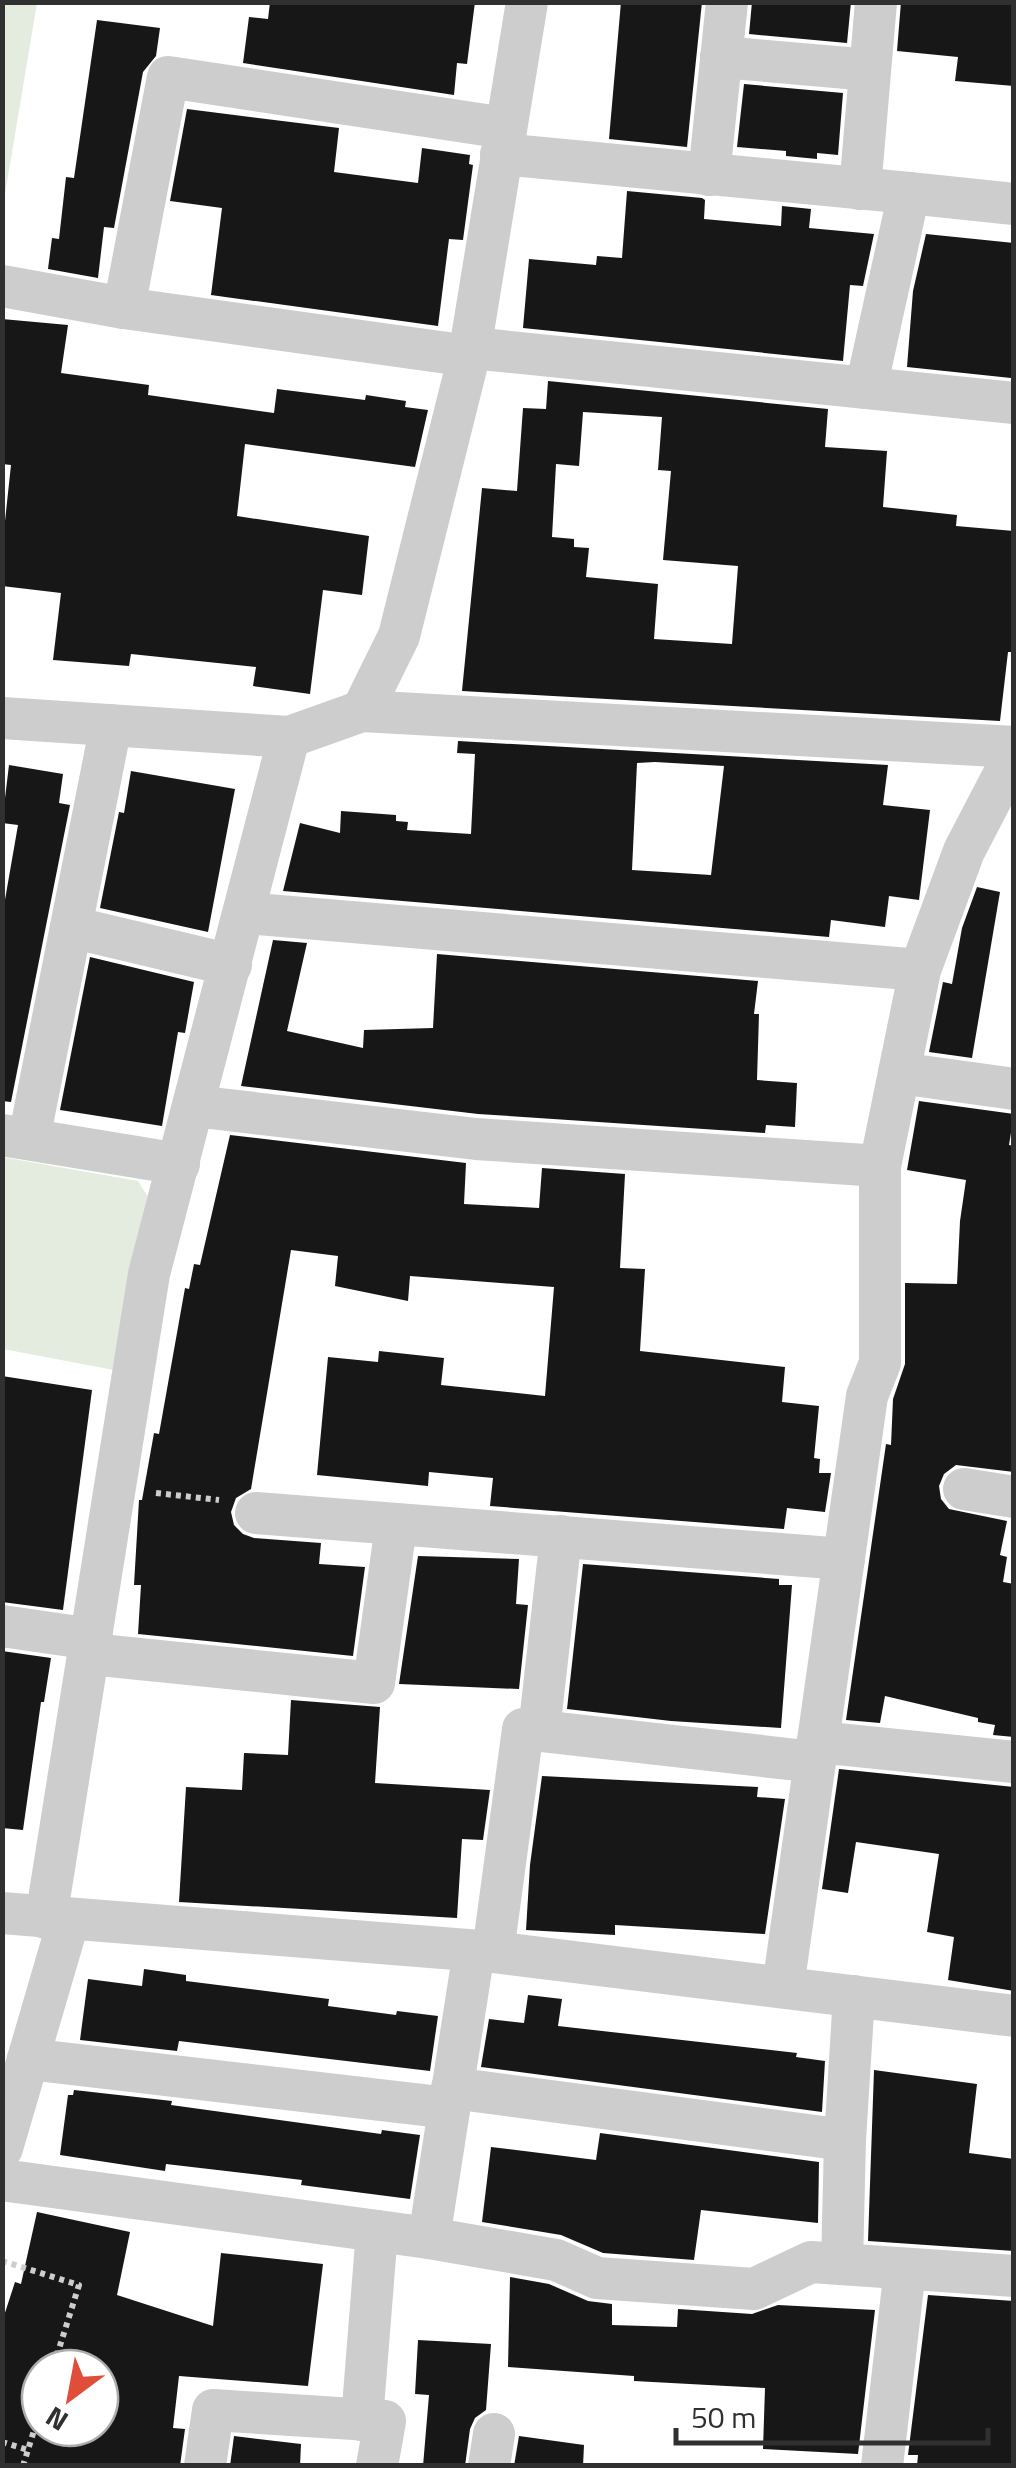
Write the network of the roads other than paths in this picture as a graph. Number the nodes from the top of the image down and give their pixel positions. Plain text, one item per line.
1 (527, 2) edge
2 (727, 2) edge
3 (876, 2) edge
4 (722, 57) junction
5 (870, 70) junction
6 (503, 141) junction
7 (709, 174) junction
8 (860, 189) junction
9 (908, 194) junction
10 (1014, 204) edge
11 (2, 286) edge
12 (124, 308) junction
13 (470, 352) junction
14 (866, 388) junction
15 (1014, 403) edge
16 (362, 712) junction
17 (2, 718) edge
18 (111, 724) junction
19 (289, 737) junction
20 (1011, 764) edge
21 (245, 913) junction
22 (71, 926) junction
23 (231, 965) junction
24 (920, 970) junction
25 (899, 1074) junction
26 (1014, 1089) edge
27 (194, 1106) junction
28 (16, 1137) edge
29 (179, 1164) junction
30 (880, 1166) junction
31 (964, 1489) dead end
32 (1014, 1497) edge
33 (256, 1513) road end
34 (396, 1526) junction
35 (561, 1536) junction
36 (844, 1559) junction
37 (2, 1626) edge
38 (91, 1646) junction
39 (539, 1731) junction
40 (817, 1752) junction
41 (1014, 1762) edge
42 (2, 1913) edge
43 (58, 1918) junction
44 (483, 1952) junction
45 (782, 1988) junction
46 (854, 1996) junction
47 (1014, 2016) edge
48 (20, 2053) edge
49 (450, 2098) junction
50 (845, 2140) junction
51 (2, 2148) edge
52 (2, 2180) edge
53 (377, 2231) junction
54 (429, 2238) junction
55 (842, 2264) junction
56 (905, 2269) junction
57 (1014, 2276) edge
58 (362, 2420) junction
59 (205, 2466) edge
60 (377, 2466) edge
61 (882, 2466) edge

1 - 6 street
2 - 4 street
3 - 5 street
4 - 5 street
4 - 7 street
5 - 8 street
6 - 7 street
6 - 12 street
6 - 13 street
7 - 8 street
8 - 9 street
9 - 10 street
9 - 14 street
11 - 12 street
12 - 13 street
13 - 14 street
13 - 16 street
14 - 15 street
16 - 19 street
16 - 20 street
17 - 18 street
18 - 19 street
18 - 22 street
19 - 21 street
20 - 24 street
21 - 23 street
21 - 24 street
22 - 23 street
22 - 28 street
23 - 27 street
24 - 25 street
25 - 26 street
25 - 30 street
27 - 29 street
27 - 30 street
28 - 29 street
29 - 38 street
30 - 36 street
31 - 32 street
33 - 34 street
34 - 35 street
34 - 38 street
35 - 36 street
35 - 39 street
36 - 40 street
37 - 38 street
38 - 43 street
39 - 40 street
39 - 44 street
40 - 41 street
40 - 45 street
42 - 43 street
43 - 44 street
43 - 48 street
44 - 45 street
44 - 49 street
45 - 46 street
46 - 47 street
46 - 50 street
48 - 49 street
48 - 51 street
49 - 50 street
49 - 54 street
50 - 55 street
52 - 53 street
53 - 54 street
53 - 58 street
54 - 55 street
55 - 56 street
56 - 57 street
56 - 61 street
58 - 59 street
58 - 60 street

